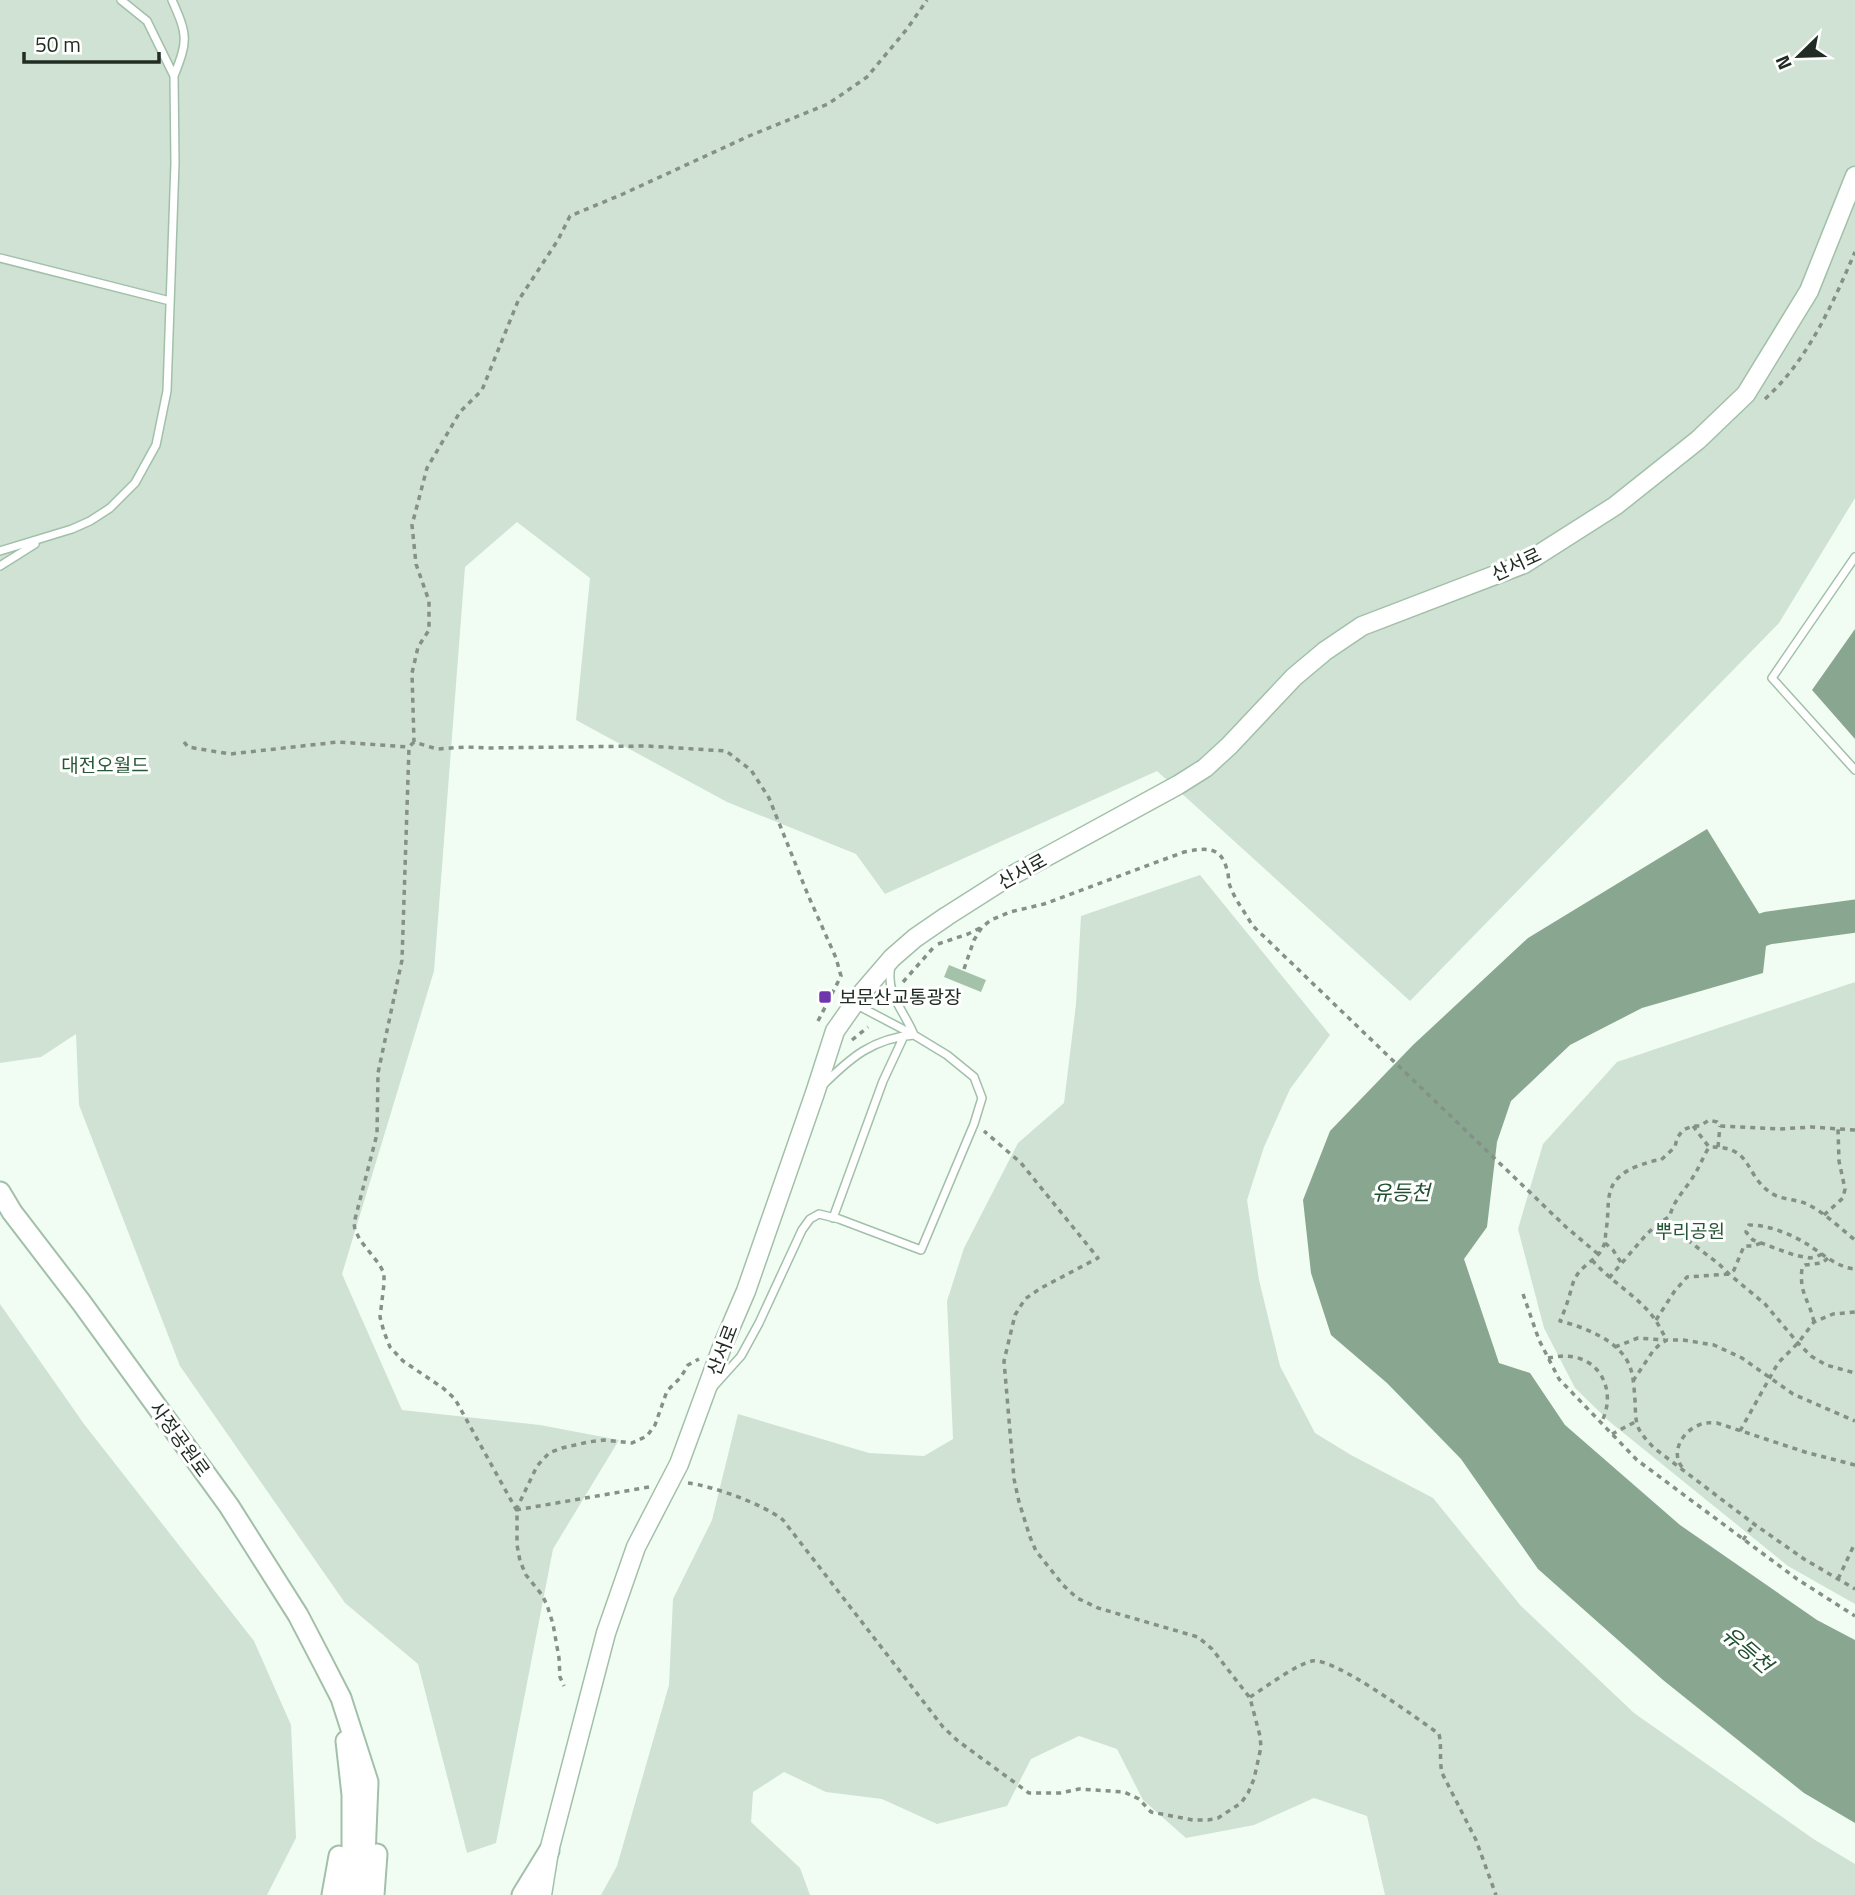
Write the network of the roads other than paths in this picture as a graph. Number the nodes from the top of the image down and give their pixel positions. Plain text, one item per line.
1 (120, 0) edge
2 (172, 0) edge
3 (174, 76) junction
4 (1855, 176) edge
5 (0, 258) edge
6 (170, 301) junction
7 (44, 538) junction
8 (0, 551) edge
9 (1855, 557) edge
10 (0, 566) edge
11 (1855, 770) edge
12 (892, 958) junction
13 (855, 1004) junction
14 (914, 1035) junction
15 (904, 1036) junction
16 (815, 1093) junction
17 (0, 1192) edge
18 (833, 1217) junction
19 (704, 1396) junction
20 (341, 1698) junction
21 (368, 1782) junction
22 (549, 1851) junction
23 (332, 1895) edge
24 (346, 1895) edge
25 (360, 1895) edge
26 (374, 1895) edge
27 (522, 1895) edge
28 (532, 1895) edge
29 (542, 1895) edge

1 - 3 lane
2 - 3 lane
3 - 6 lane
4 - 12 street, 산서로
5 - 6 lane
6 - 7 lane
7 - 8 lane
7 - 10 lane
9 - 11 lane
12 - 13 street, 산서로
12 - 14 lane
13 - 14 lane
13 - 16 street, 산서로
14 - 15 lane
14 - 18 lane
15 - 16 lane
15 - 18 lane
16 - 19 street, 산서로
17 - 20 main road, 사정공원로
18 - 19 lane
19 - 22 street, 산서로
20 - 21 main road, 사정공원로
20 - 23 main road
20 - 24 main road, 사정공원로
21 - 25 main road, 사정공원로
21 - 26 main road
22 - 27 main road
22 - 28 street, 산서로
22 - 29 street, 산서로

